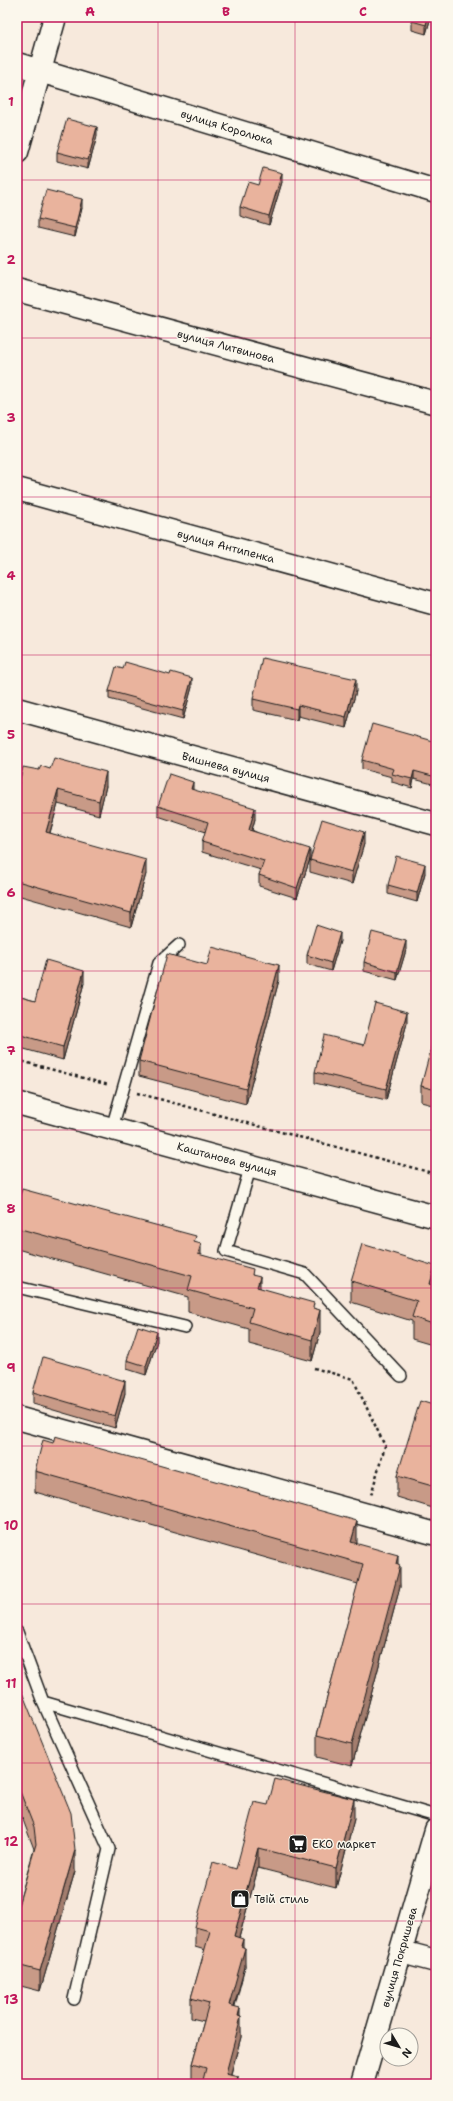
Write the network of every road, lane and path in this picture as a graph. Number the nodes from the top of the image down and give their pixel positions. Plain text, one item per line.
1 (55, 17) edge
2 (17, 64) edge
3 (41, 70) junction
4 (17, 152) edge
5 (436, 191) edge
6 (17, 290) edge
7 (436, 403) edge
8 (17, 488) edge
9 (436, 604) edge
10 (17, 709) edge
11 (436, 824) edge
12 (179, 945) dead end
13 (17, 1060) edge
14 (123, 1089) junction
15 (17, 1103) edge
16 (112, 1128) junction
17 (250, 1165) junction
18 (436, 1174) edge
19 (436, 1217) edge
20 (17, 1288) edge
21 (185, 1326) dead end
22 (314, 1368) dead end
23 (401, 1376) dead end
24 (17, 1418) edge
25 (365, 1515) junction
26 (436, 1534) edge
27 (17, 1632) edge
28 (43, 1702) junction
29 (436, 1816) edge
30 (436, 1830) edge
31 (402, 1952) junction
32 (436, 1961) edge
33 (74, 1999) dead end
34 (362, 2084) edge

1 - 3 street
2 - 3 street, вулиця Королюка
3 - 4 street
3 - 5 street, вулиця Королюка
6 - 7 street, вулиця Литвинова
8 - 9 street, вулиця Антипенка
10 - 11 street, Вишнева вулиця
12 - 14 lane
13 - 14 path
14 - 16 lane
14 - 18 path
15 - 16 street, Каштанова вулиця
16 - 17 street, Каштанова вулиця
17 - 19 street, Каштанова вулиця
17 - 23 lane
20 - 21 lane
22 - 25 path
24 - 25 street
25 - 26 street
27 - 28 lane
28 - 29 lane
28 - 33 lane
30 - 31 street, вулиця Покришева
31 - 32 street
31 - 34 street, вулиця Покришева

